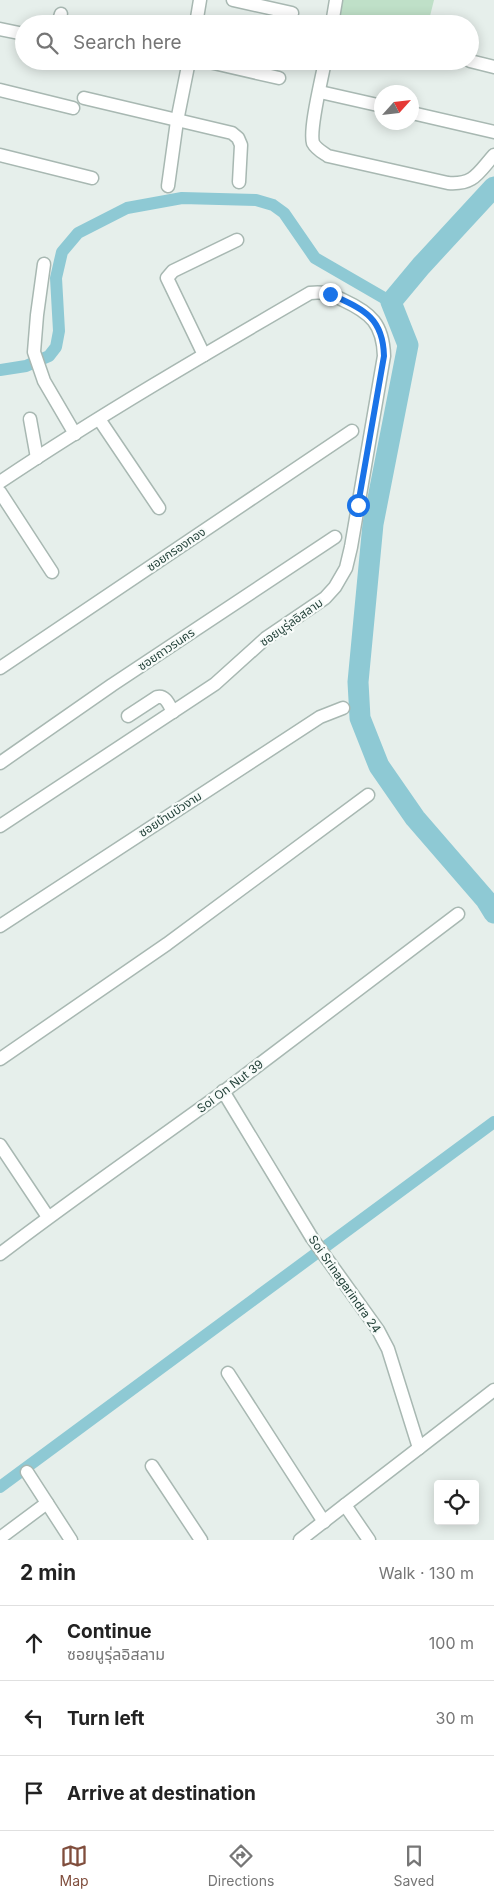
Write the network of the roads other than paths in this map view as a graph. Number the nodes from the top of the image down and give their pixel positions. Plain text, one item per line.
1 (200, 0) edge
2 (233, 0) edge
3 (336, 0) edge
4 (292, 13) dead end
5 (198, 15) edge
6 (334, 15) edge
7 (0, 29) edge
8 (15, 32) edge
9 (479, 63) edge
10 (494, 67) edge
11 (187, 70) edge
12 (244, 70) edge
13 (324, 70) edge
14 (278, 78) dead end
15 (0, 90) edge
16 (320, 92) junction
17 (84, 98) dead end
18 (374, 104) edge
19 (73, 108) dead end
20 (419, 115) edge
21 (177, 120) junction
22 (494, 132) edge
23 (0, 155) edge
24 (494, 155) edge
25 (92, 178) dead end
26 (239, 182) dead end
27 (168, 186) dead end
28 (237, 240) dead end
29 (44, 264) dead end
30 (204, 355) junction
31 (30, 419) dead end
32 (99, 419) junction
33 (352, 431) dead end
34 (75, 434) junction
35 (37, 458) junction
36 (0, 482) edge
37 (0, 492) edge
38 (159, 508) dead end
39 (335, 537) dead end
40 (52, 572) dead end
41 (0, 668) edge
42 (343, 708) dead end
43 (173, 712) junction
44 (128, 716) dead end
45 (0, 763) edge
46 (368, 795) dead end
47 (0, 826) edge
48 (458, 914) dead end
49 (0, 926) edge
50 (0, 1059) edge
51 (223, 1091) junction
52 (0, 1144) edge
53 (48, 1217) junction
54 (0, 1254) edge
55 (228, 1373) dead end
56 (494, 1390) edge
57 (419, 1448) junction
58 (152, 1466) dead end
59 (27, 1472) dead end
60 (47, 1503) junction
61 (345, 1505) junction
62 (324, 1522) junction
63 (0, 1538) edge
64 (70, 1540) edge
65 (201, 1540) edge
66 (300, 1540) edge
67 (369, 1540) edge

1 - 5 street
2 - 4 street
3 - 6 street
7 - 8 street
9 - 10 street
11 - 21 street
12 - 14 street
13 - 16 street
15 - 19 street
16 - 18 street
16 - 24 street
17 - 21 street
20 - 22 street
21 - 26 street
21 - 27 street
23 - 25 street
28 - 30 street
29 - 34 street
30 - 32 street
30 - 43 street, ซอยนูรุ่ลอิสลาม
31 - 35 street
32 - 34 street
32 - 38 street
33 - 41 street, ซอยกรองทอง
34 - 35 street
35 - 36 street
37 - 40 street
39 - 45 street, ซอยถาวรนคร
42 - 49 street, ซอยบ้านบัวงาม
43 - 44 street
43 - 47 street, ซอยนูรุ่ลอิสลาม
46 - 50 street
48 - 51 street, Soi On Nut 39
51 - 53 street, Soi On Nut 39
51 - 57 street, Soi Srinagarindra 24
52 - 53 street
53 - 54 street, Soi On Nut 39
55 - 62 street
56 - 57 street
57 - 61 street
58 - 65 street
59 - 60 street
60 - 63 street
60 - 64 street
61 - 62 street
61 - 67 street
62 - 66 street

